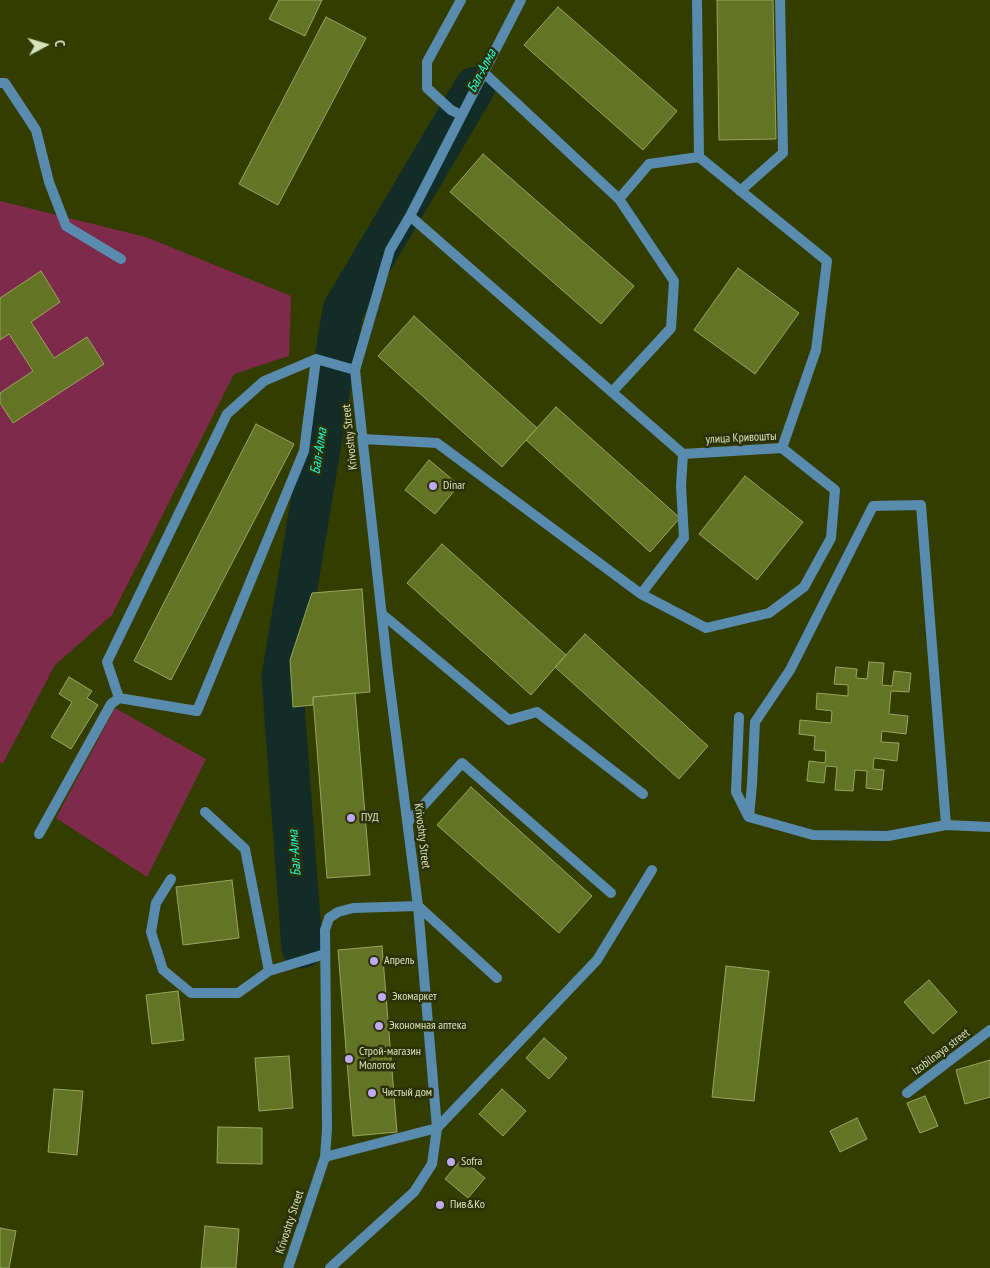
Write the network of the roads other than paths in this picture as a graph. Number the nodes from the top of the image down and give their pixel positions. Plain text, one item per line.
1 (461, 0) edge
2 (521, 0) edge
3 (697, 0) edge
4 (780, 0) edge
5 (483, 72) junction
6 (0, 83) edge
7 (461, 115) junction
8 (699, 157) junction
9 (740, 191) junction
10 (619, 199) junction
11 (410, 216) junction
12 (121, 259) dead end
13 (316, 359) junction
14 (355, 369) junction
15 (612, 392) junction
16 (363, 439) junction
17 (782, 448) junction
18 (683, 454) junction
19 (641, 594) junction
20 (382, 614) junction
21 (119, 698) junction
22 (739, 717) dead end
23 (643, 794) dead end
24 (205, 812) dead end
25 (749, 817) junction
26 (408, 822) junction
27 (946, 825) junction
28 (990, 827) edge
29 (39, 834) dead end
30 (652, 870) dead end
31 (171, 879) dead end
32 (610, 893) dead end
33 (418, 906) junction
34 (325, 954) junction
35 (270, 971) junction
36 (497, 978) dead end
37 (990, 1030) edge
38 (907, 1093) dead end
39 (438, 1128) junction
40 (325, 1157) junction
41 (288, 1268) edge
42 (330, 1268) edge

1 - 7 street
2 - 5 street, Krivoshty Street
3 - 8 street
4 - 9 street
5 - 7 street, Krivoshty Street
5 - 10 street
6 - 12 street
7 - 11 street, Krivoshty Street
8 - 9 street
8 - 10 street
9 - 17 street
10 - 15 street
11 - 14 street, Krivoshty Street
11 - 15 street
13 - 14 street
13 - 21 street
13 - 21 street
14 - 16 street, Krivoshty Street
15 - 18 street
16 - 19 street, улица Кривошты
16 - 20 street, Krivoshty Street
17 - 18 street, улица Кривошты
17 - 19 street, улица Кривошты
18 - 19 street
20 - 23 street
20 - 26 street, Krivoshty Street
21 - 29 street
22 - 25 street
24 - 35 street
25 - 27 street
25 - 27 street
26 - 32 street
26 - 33 street, Krivoshty Street
27 - 28 street
30 - 39 street
31 - 35 street
33 - 34 street, Krivoshty Street
33 - 36 street
33 - 39 street, Krivoshty Street
34 - 35 street
34 - 40 street, Krivoshty Street
37 - 38 street, Izobilnaya street
39 - 40 street
39 - 42 street, Krivoshty Street
40 - 41 street, Krivoshty Street

